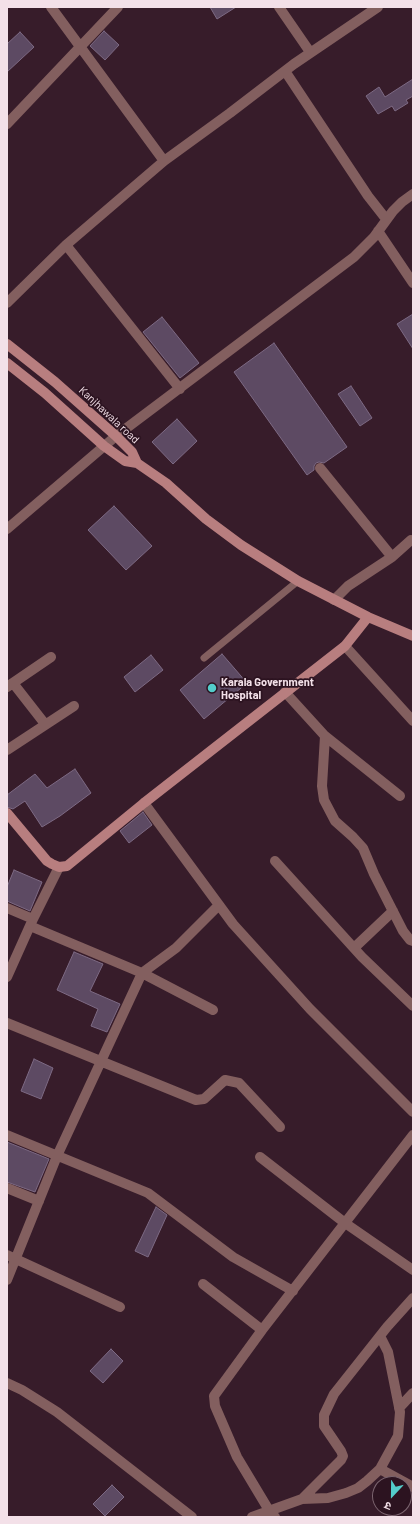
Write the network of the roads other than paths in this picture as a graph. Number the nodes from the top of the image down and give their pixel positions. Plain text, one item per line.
1 (51, 7) edge
2 (118, 7) edge
3 (279, 7) edge
4 (378, 7) edge
5 (79, 46) junction
6 (310, 52) junction
7 (285, 71) junction
8 (7, 124) edge
9 (164, 161) junction
10 (413, 194) edge
11 (386, 219) junction
12 (378, 231) junction
13 (66, 245) junction
14 (413, 283) edge
15 (7, 303) edge
16 (7, 344) edge
17 (7, 363) edge
18 (180, 389) junction
19 (116, 436) junction
20 (104, 446) junction
21 (137, 463) junction
22 (320, 468) dead end
23 (7, 529) edge
24 (412, 540) edge
25 (392, 557) junction
26 (298, 581) junction
27 (334, 600) junction
28 (368, 617) junction
29 (413, 636) edge
30 (345, 646) junction
31 (50, 657) dead end
32 (204, 658) dead end
33 (10, 685) edge
34 (285, 692) junction
35 (74, 706) dead end
36 (413, 721) edge
37 (46, 724) junction
38 (325, 736) junction
39 (7, 750) edge
40 (400, 796) dead end
41 (144, 803) junction
42 (7, 813) edge
43 (276, 861) dead end
44 (59, 867) junction
45 (219, 905) junction
46 (7, 908) edge
47 (393, 911) junction
48 (31, 922) junction
49 (413, 941) edge
50 (354, 948) junction
51 (142, 973) junction
52 (7, 977) edge
53 (413, 1006) edge
54 (213, 1010) dead end
55 (7, 1023) edge
56 (101, 1062) junction
57 (413, 1112) edge
58 (280, 1127) dead end
59 (413, 1135) edge
60 (7, 1136) edge
61 (58, 1156) junction
62 (260, 1157) dead end
63 (7, 1188) edge
64 (39, 1201) junction
65 (345, 1223) junction
66 (12, 1257) edge
67 (413, 1270) edge
68 (7, 1280) edge
69 (203, 1284) dead end
70 (293, 1291) junction
71 (413, 1298) edge
72 (120, 1307) dead end
73 (262, 1330) junction
74 (380, 1336) junction
75 (7, 1383) edge
76 (413, 1393) edge
77 (399, 1408) junction
78 (380, 1469) junction
79 (413, 1487) edge
80 (302, 1499) junction
81 (273, 1514) edge
82 (192, 1517) edge
83 (252, 1517) edge

1 - 5 street
2 - 5 street
3 - 6 street
4 - 6 street
5 - 8 street
5 - 9 street
6 - 7 street
7 - 9 street
7 - 11 street
9 - 13 street
10 - 11 street
11 - 12 street
12 - 14 street
12 - 18 street
13 - 15 street
13 - 18 street
16 - 19 main road, Kanjhawala road
17 - 20 main road, Kanjhawala road
18 - 19 street
19 - 20 street
19 - 21 main road, Kanjhawala road
20 - 21 main road, Kanjhawala road
20 - 23 street
21 - 26 main road
22 - 25 street
24 - 25 street
25 - 27 street
26 - 27 main road
26 - 32 lane
27 - 28 main road
28 - 29 main road
28 - 30 main road
30 - 34 main road
30 - 36 street
31 - 33 street
33 - 37 street
34 - 38 street
34 - 41 main road
35 - 37 street
37 - 39 street
38 - 40 street
38 - 47 street
41 - 44 main road
41 - 45 street
42 - 44 main road
43 - 50 street
44 - 48 street
45 - 51 street
45 - 57 street
46 - 48 street
47 - 49 street
47 - 50 street
48 - 51 street
48 - 52 street
50 - 53 street
51 - 54 street
51 - 56 street
55 - 56 street
56 - 58 street
56 - 61 street
59 - 65 street
60 - 61 street
61 - 64 street
61 - 70 street
62 - 65 street
63 - 64 street
64 - 66 street
65 - 67 street
65 - 70 street
66 - 68 street
66 - 72 street
69 - 73 street
70 - 73 street
71 - 74 street
73 - 81 street
74 - 77 street
74 - 80 street
75 - 82 street
76 - 77 street
77 - 78 street
78 - 79 street
78 - 80 street
80 - 81 street
81 - 83 street

